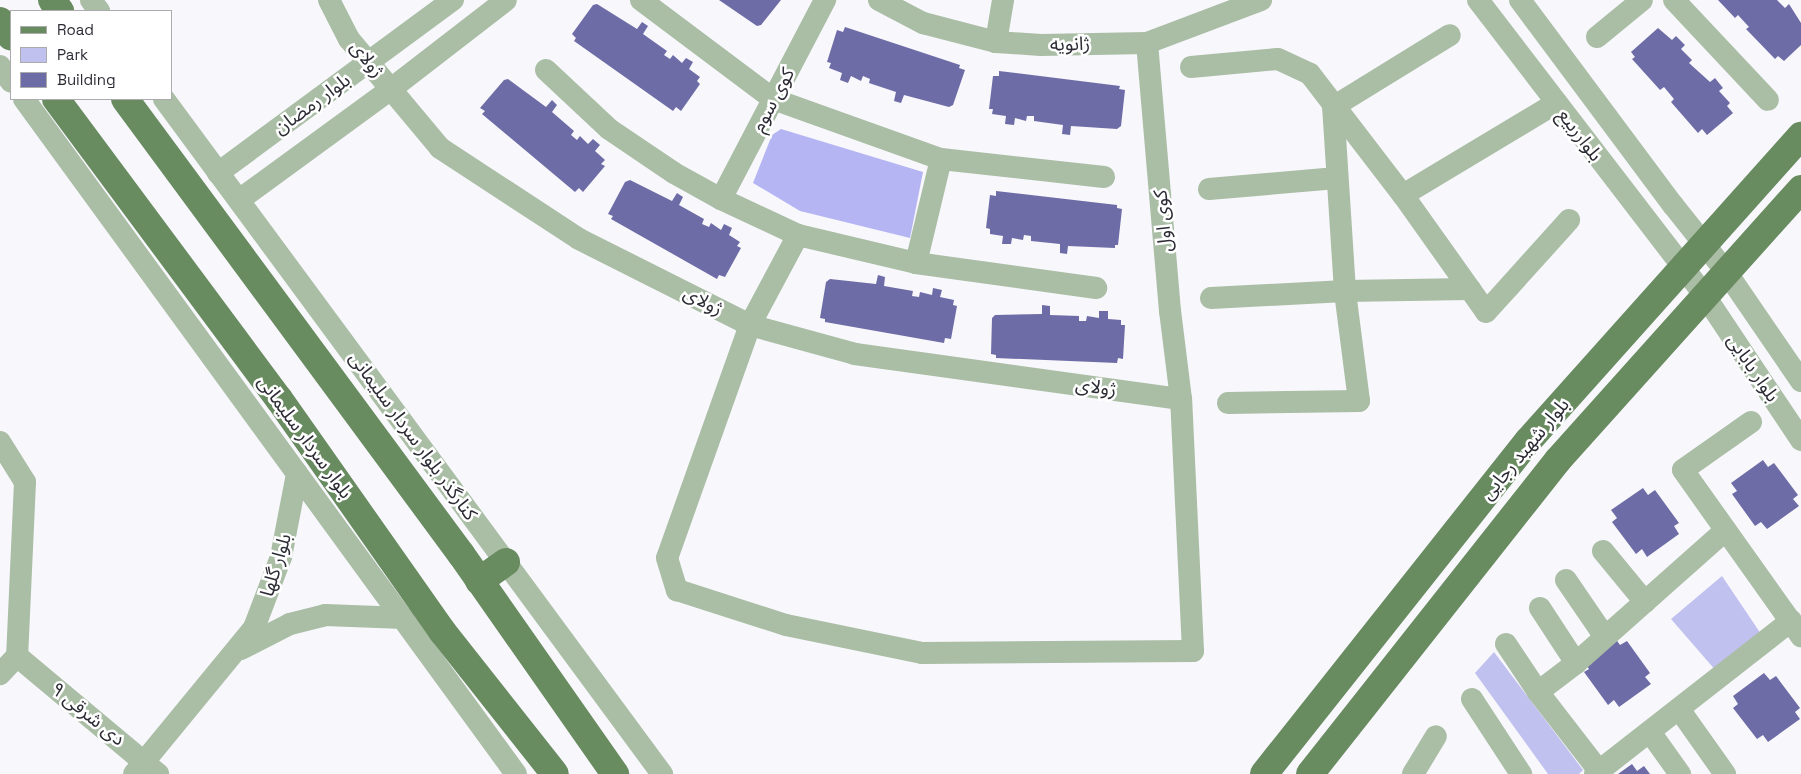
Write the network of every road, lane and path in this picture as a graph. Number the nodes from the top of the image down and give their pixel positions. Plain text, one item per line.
1 (329, 0) edge
2 (453, 0) edge
3 (506, 0) edge
4 (641, 0) edge
5 (825, 0) edge
6 (879, 0) edge
7 (1004, 0) edge
8 (1261, 0) edge
9 (1478, 0) edge
10 (1520, 0) edge
11 (1642, 0) edge
12 (1674, 0) edge
13 (0, 21) edge
14 (1450, 35) dead end
15 (10, 36) edge
16 (1596, 37) dead end
17 (996, 42) junction
18 (1147, 43) junction
19 (369, 62) junction
20 (0, 66) edge
21 (1191, 67) dead end
22 (546, 70) dead end
23 (10, 81) edge
24 (391, 89) junction
25 (773, 99) junction
26 (25, 100) edge
27 (57, 100) edge
28 (126, 100) edge
29 (165, 100) edge
30 (1768, 100) dead end
31 (1556, 103) junction
32 (1333, 107) junction
33 (1801, 136) edge
34 (941, 158) junction
35 (218, 173) junction
36 (1104, 177) dead end
37 (1337, 178) junction
38 (1209, 188) dead end
39 (1801, 188) edge
40 (1403, 195) junction
41 (239, 200) junction
42 (721, 200) junction
43 (1673, 206) junction
44 (1569, 220) dead end
45 (1647, 224) junction
46 (798, 235) junction
47 (1703, 245) junction
48 (144, 261) junction
49 (916, 263) junction
50 (1682, 269) junction
51 (1727, 273) junction
52 (194, 286) junction
53 (1096, 288) dead end
54 (1470, 289) junction
55 (1345, 291) junction
56 (1705, 296) junction
57 (1211, 298) dead end
58 (1762, 324) junction
59 (750, 325) junction
60 (198, 338) junction
61 (1736, 343) junction
62 (1801, 381) edge
63 (1181, 399) junction
64 (1228, 403) dead end
65 (1751, 422) dead end
66 (1801, 440) edge
67 (0, 442) edge
68 (297, 474) junction
69 (1726, 530) junction
70 (1603, 551) dead end
71 (506, 562) junction
72 (1566, 580) dead end
73 (479, 581) junction
74 (1645, 602) junction
75 (1540, 608) dead end
76 (404, 618) junction
77 (1796, 629) edge
78 (1605, 637) junction
79 (1506, 644) dead end
80 (238, 651) junction
81 (17, 656) junction
82 (1576, 663) junction
83 (0, 674) edge
84 (1538, 692) junction
85 (1472, 699) dead end
86 (1679, 710) junction
87 (1650, 732) junction
88 (1436, 736) dead end
89 (146, 770) edge
90 (1597, 772) edge
91 (516, 774) edge
92 (555, 774) edge
93 (615, 774) edge
94 (662, 774) edge
95 (1264, 774) edge
96 (1310, 774) edge
97 (1413, 774) edge
98 (1521, 774) edge
99 (1680, 774) edge
100 (1725, 774) edge

1 - 19 street, ژولای
2 - 19 street, بلوار رمضان
3 - 24 street
4 - 25 street
5 - 25 street, کوی سوم
6 - 17 street, ژانویه
7 - 17 street
8 - 18 street, ژانویه
9 - 31 street, بلوارربیع
10 - 43 street, بلوارربیع
11 - 16 street
12 - 30 street
13 - 15 main road
14 - 32 street
17 - 18 street, ژانویه
18 - 63 street, کوی اول
19 - 24 street, ژولای
19 - 35 street, بلوار رمضان
20 - 23 street
21 - 32 street
22 - 42 street
24 - 41 street
24 - 59 street, ژولای
25 - 34 street
25 - 42 street, کوی سوم
26 - 48 street
27 - 52 main road, بلوار سردار سلیمانی
28 - 73 main road
29 - 35 street, کنارگذر بلوار سردار سلیمانی
31 - 40 street
31 - 45 street, بلوارربیع
32 - 37 street
32 - 40 street
33 - 47 main road, بلوار شهید رجایی
34 - 36 street
34 - 49 street
35 - 41 street, کنارگذر بلوار سردار سلیمانی
37 - 38 street
37 - 55 street
39 - 51 main road, بلوار شهید رجایی
40 - 54 street
41 - 71 street, کنارگذر بلوار سردار سلیمانی
42 - 46 street
43 - 45 street
43 - 47 street, بلوارربیع
44 - 54 street
45 - 50 street, بلوارربیع
46 - 49 street
46 - 59 street
47 - 50 main road, بلوار شهید رجایی
47 - 51 street, بلوار بابایی
48 - 52 street
48 - 60 street
49 - 53 street
50 - 56 street, بلوار بابایی
50 - 95 main road, بلوار شهید رجایی
51 - 56 main road, بلوار شهید رجایی
51 - 58 street, بلوار بابایی
52 - 60 street
52 - 92 main road, بلوار سردار سلیمانی
54 - 55 street
55 - 57 street
55 - 64 street
56 - 61 street, بلوار بابایی
56 - 96 main road, بلوار شهید رجایی
58 - 61 street
58 - 62 street, بلوار بابایی
59 - 63 street, ژولای
59 - 63 street, کوی اول
60 - 68 street
61 - 66 street, بلوار بابایی
65 - 69 street
67 - 81 street
68 - 76 street
68 - 80 street, بلوار گلها
69 - 74 street
69 - 77 street
70 - 74 street
71 - 73 main road
71 - 94 street, کنارگذر بلوار سردار سلیمانی
72 - 78 street
73 - 93 main road
74 - 78 street
75 - 82 street
76 - 80 street, بلوار گلها
76 - 91 street
77 - 86 street
78 - 82 street
79 - 84 street
80 - 89 street, بلوار گلها
81 - 83 street
81 - 89 street, ۹ دی شرقی
82 - 84 street
84 - 90 street
85 - 98 street
86 - 87 street
86 - 100 street
87 - 90 street
87 - 99 street
88 - 97 street

